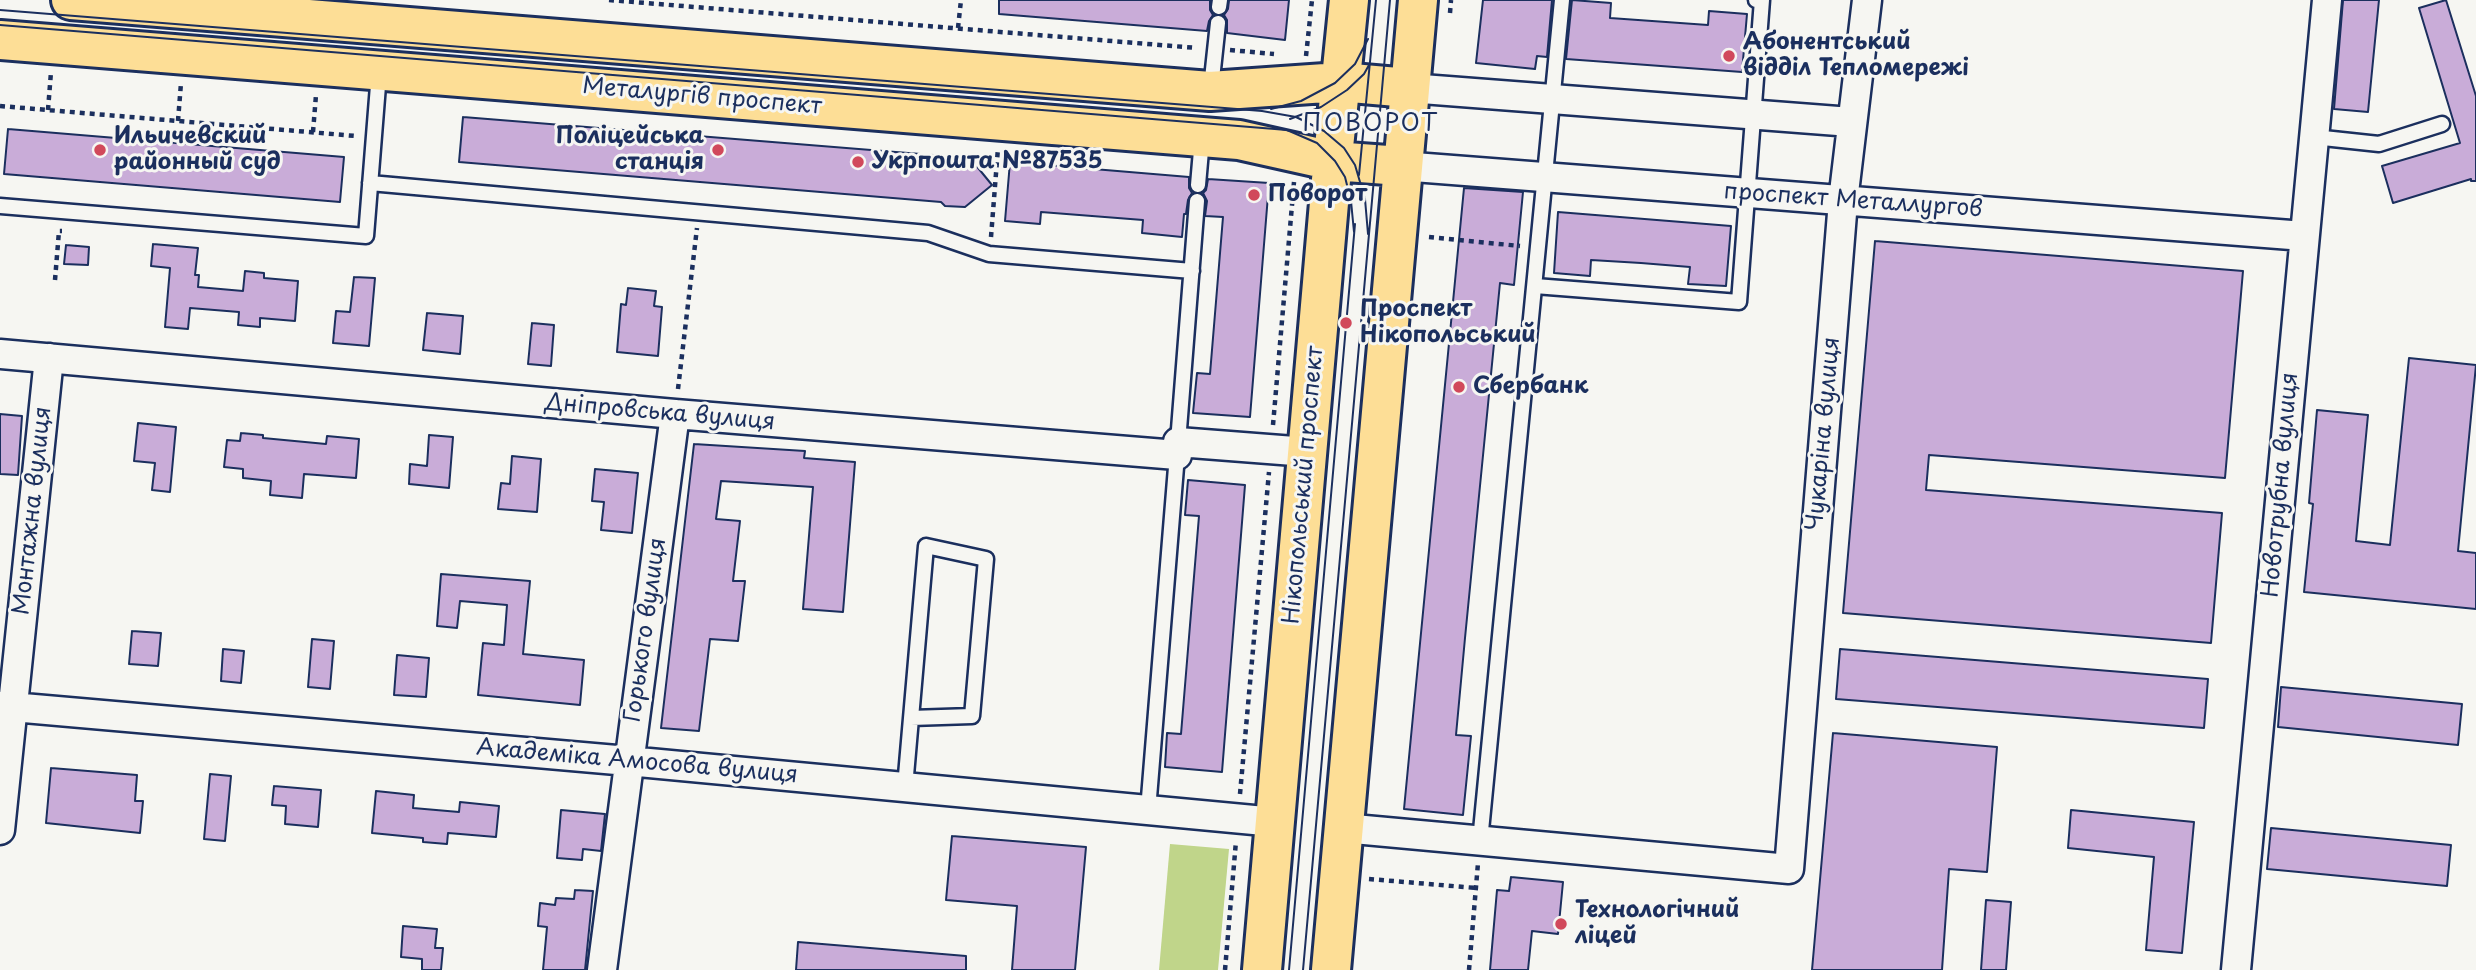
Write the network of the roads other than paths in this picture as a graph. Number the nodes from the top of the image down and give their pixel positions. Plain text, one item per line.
1 (71, 0) edge
2 (1349, 0) edge
3 (1418, 0) edge
4 (1562, 0) edge
5 (1756, 0) edge
6 (1867, 0) edge
7 (2327, 0) edge
8 (384, 13) edge
9 (1217, 23) dead end
10 (0, 40) edge
11 (379, 71) junction
12 (1340, 82) junction
13 (1409, 88) junction
14 (1210, 91) junction
15 (1553, 99) junction
16 (1753, 114) junction
17 (1851, 122) junction
18 (2442, 124) dead end
19 (1202, 137) junction
20 (2314, 137) junction
21 (1333, 161) junction
22 (1401, 166) junction
23 (1545, 177) junction
24 (370, 183) junction
25 (1198, 185) dead end
26 (1747, 193) junction
27 (1197, 201) dead end
28 (1843, 201) junction
29 (0, 206) edge
30 (2304, 236) junction
31 (1192, 271) junction
32 (1535, 286) junction
33 (0, 354) edge
34 (49, 358) junction
35 (675, 414) junction
36 (1177, 449) junction
37 (1289, 451) junction
38 (6, 707) edge
39 (911, 718) junction
40 (628, 761) junction
41 (905, 787) junction
42 (1148, 810) junction
43 (1256, 820) junction
44 (1343, 828) junction
45 (0, 831) edge
46 (1480, 841) junction
47 (602, 970) edge
48 (1262, 970) edge
49 (1331, 970) edge
50 (2236, 970) edge

1 - 8 main road, Металургів проспект
2 - 12 main road, Нікопольський проспект
3 - 13 main road
4 - 15 lane
5 - 16 lane
6 - 17 street, Чукаріна вулиця
7 - 20 street, Новотрубна вулиця
8 - 11 main road
8 - 14 main road, Металургів проспект
9 - 14 lane
10 - 11 main road, Металургів проспект
11 - 19 main road, Металургів проспект
11 - 24 lane
12 - 13 main road, Металургів проспект
12 - 14 main road, Металургів проспект
12 - 21 main road, Нікопольський проспект
13 - 15 street
13 - 22 main road
15 - 16 street
15 - 23 lane
16 - 17 street
16 - 26 lane
17 - 28 street, Чукаріна вулиця
18 - 20 lane
19 - 21 main road, Металургів проспект
19 - 25 lane
20 - 30 street, Новотрубна вулиця
21 - 22 main road, Металургів проспект
21 - 37 main road, Нікопольський проспект
22 - 23 street, проспект Металлургов
22 - 44 main road
23 - 26 street, проспект Металлургов
23 - 32 lane
24 - 29 lane
24 - 31 lane
26 - 28 street, проспект Металлургов
26 - 32 lane
27 - 31 lane
28 - 30 street, проспект Металлургов
28 - 46 street, Чукаріна вулиця
30 - 50 street, Новотрубна вулиця
31 - 36 lane
32 - 46 lane
33 - 34 street, Дніпровська вулиця
34 - 35 street, Дніпровська вулиця
34 - 38 street, Монтажна вулиця
35 - 36 street, Дніпровська вулиця
35 - 40 street, Горького вулиця
36 - 37 street, Дніпровська вулиця
36 - 42 lane
37 - 43 main road, Нікопольський проспект
38 - 40 street, Академіка Амосова вулиця
38 - 45 street, Монтажна вулиця
39 - 39 lane
39 - 41 lane
40 - 41 street, Академіка Амосова вулиця
40 - 47 street, Горького вулиця
41 - 42 street, Академіка Амосова вулиця
42 - 43 street, Академіка Амосова вулиця
43 - 48 main road, Нікопольський проспект
44 - 46 street
44 - 49 main road

